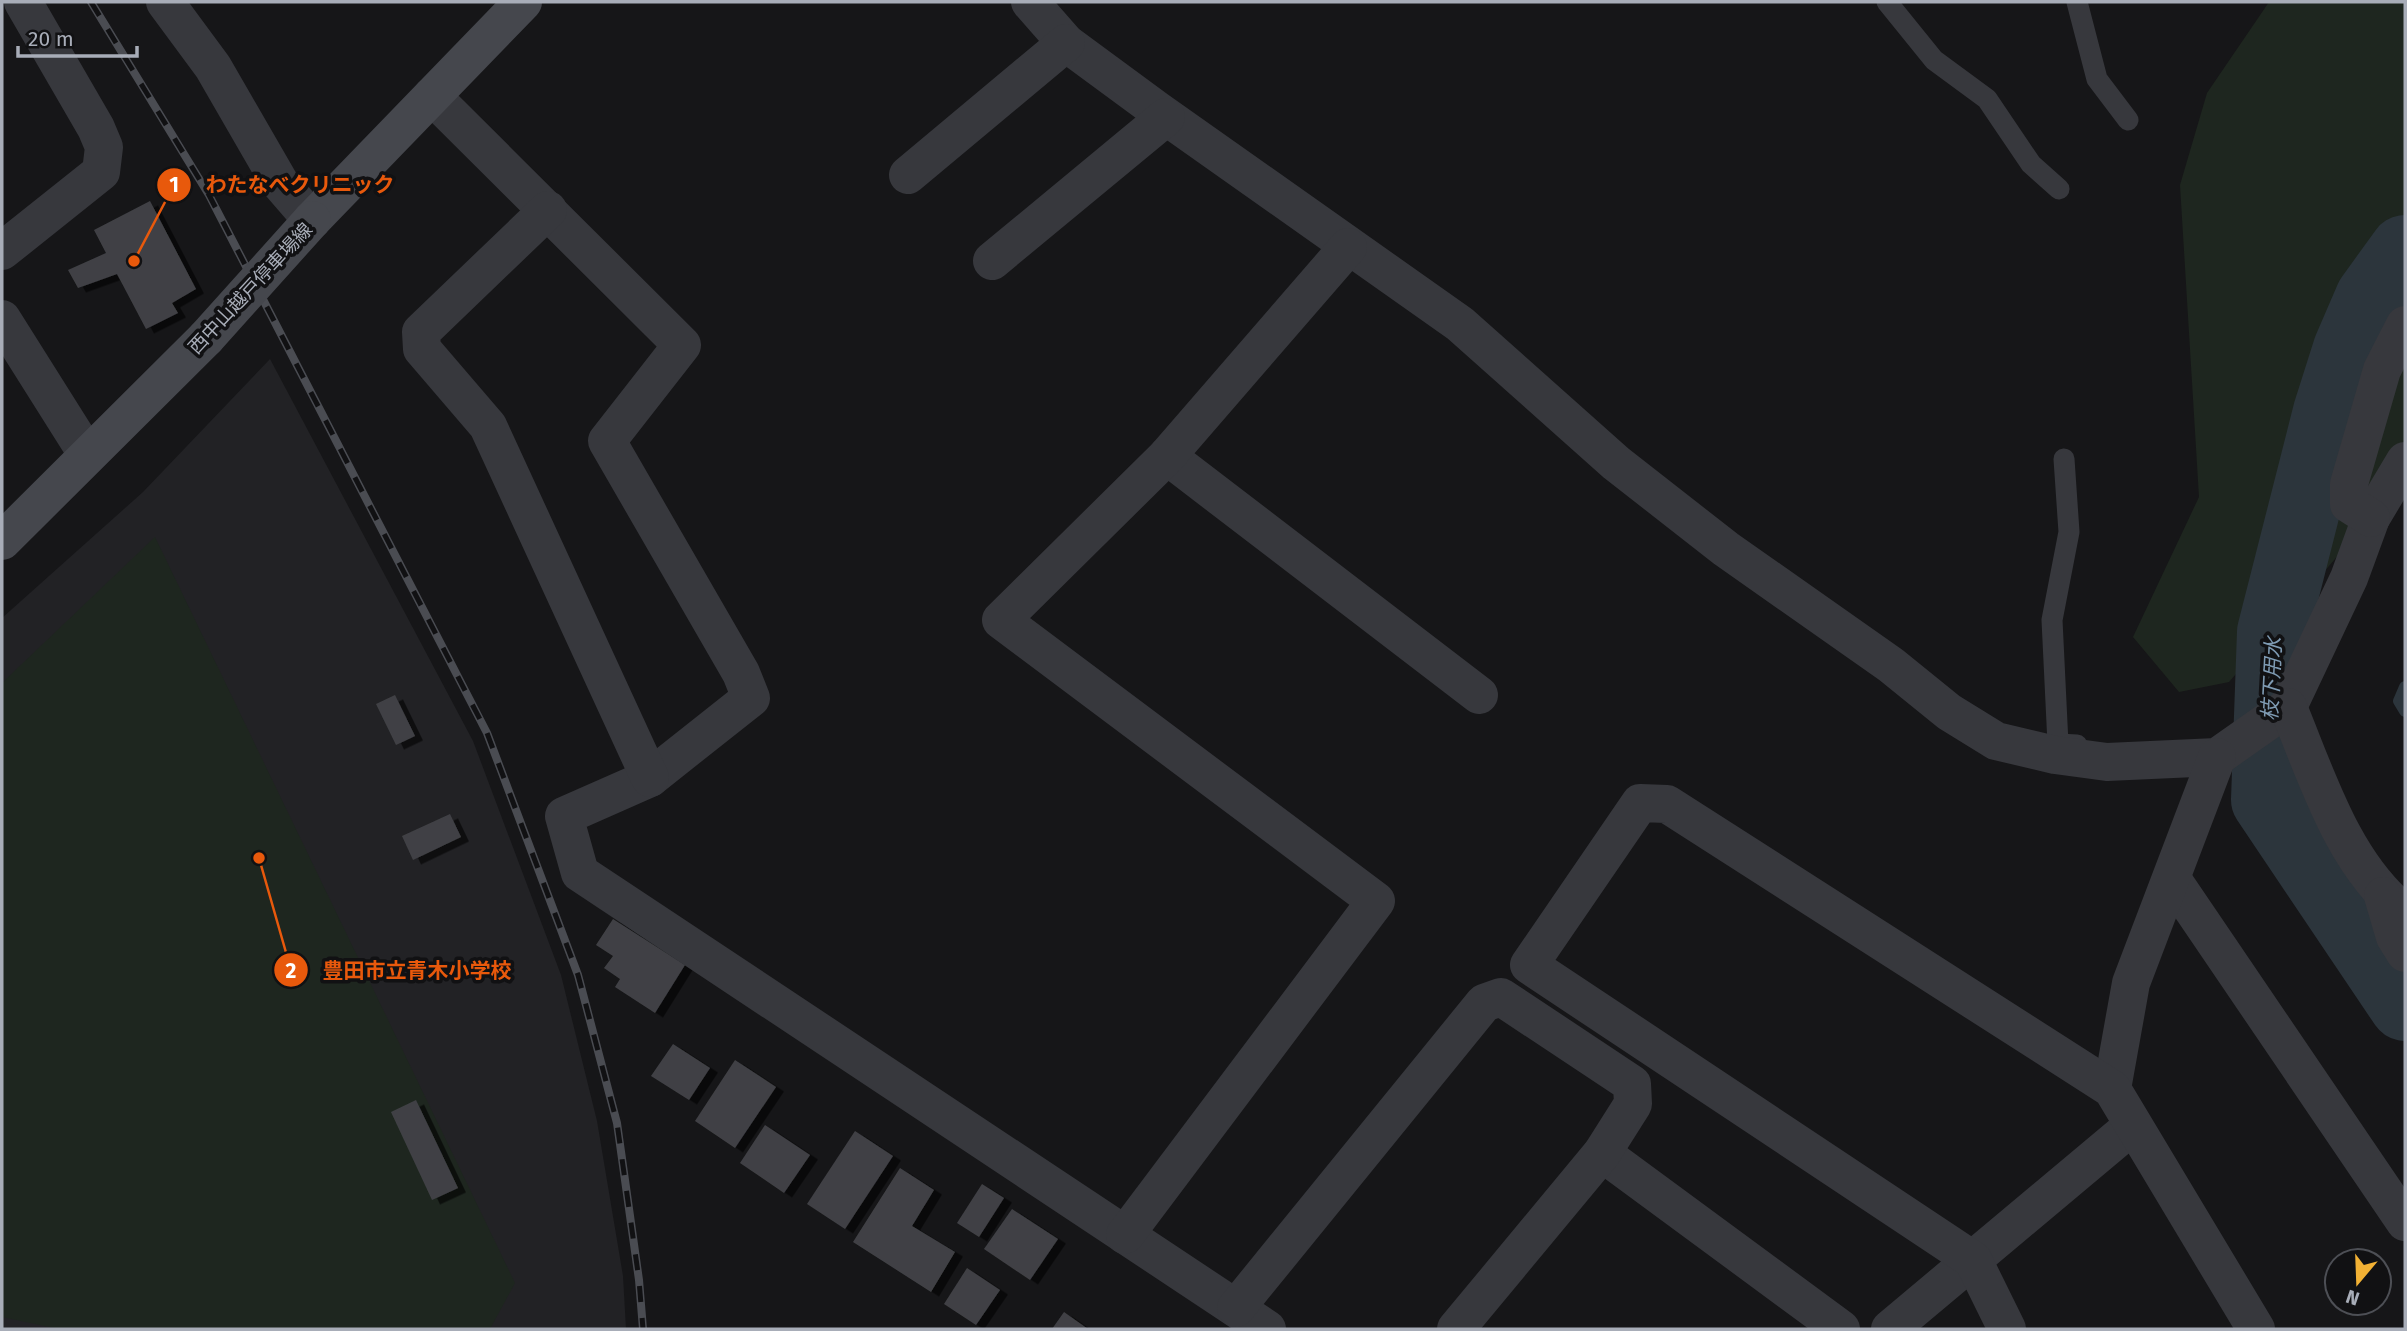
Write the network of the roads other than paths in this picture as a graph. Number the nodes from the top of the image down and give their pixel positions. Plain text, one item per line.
1 (23, 2) edge
2 (165, 2) edge
3 (523, 2) edge
4 (1030, 2) edge
5 (1887, 2) edge
6 (2077, 2) edge
7 (1066, 43) junction
8 (432, 96) junction
9 (1166, 117) junction
10 (2129, 120) dead end
11 (908, 176) dead end
12 (2059, 188) dead end
13 (548, 210) junction
14 (312, 220) junction
15 (1349, 247) junction
16 (2, 251) edge
17 (992, 261) dead end
18 (2, 319) edge
19 (2405, 325) edge
20 (87, 454) junction
21 (1167, 456) junction
22 (2064, 460) dead end
23 (2405, 461) edge
24 (2371, 518) junction
25 (2, 541) edge
26 (1479, 695) dead end
27 (2288, 707) junction
28 (2217, 757) junction
29 (2107, 762) junction
30 (650, 778) junction
31 (2172, 879) junction
32 (2394, 905) edge
33 (2405, 953) edge
34 (2112, 1089) junction
35 (2131, 1127) junction
36 (1602, 1153) junction
37 (2405, 1222) edge
38 (1125, 1235) junction
39 (1973, 1260) junction
40 (1236, 1308) junction
41 (1267, 1329) edge
42 (1456, 1329) edge
43 (1841, 1329) edge
44 (1890, 1329) edge
45 (2007, 1329) edge
46 (2256, 1329) edge

1 - 16 street
2 - 14 street
3 - 8 main road, 西中山越戸停車場線
4 - 7 street
5 - 12 lane
6 - 10 lane
7 - 9 street
7 - 11 street
8 - 13 street
8 - 14 main road, 西中山越戸停車場線
9 - 15 street
9 - 17 street
13 - 30 street
13 - 30 street
14 - 20 main road, 西中山越戸停車場線, bridge
15 - 21 street
15 - 29 street
18 - 20 street
19 - 24 street
20 - 25 main road, 西中山越戸停車場線
21 - 26 street
21 - 38 street
22 - 29 lane
23 - 24 street
24 - 27 street
27 - 28 street
27 - 32 street
28 - 29 street
28 - 31 street
30 - 38 street
31 - 34 street
31 - 37 street
32 - 33 street
34 - 35 street
34 - 39 street
35 - 39 street
35 - 46 street
36 - 40 street
36 - 42 street
36 - 43 street
38 - 40 street
39 - 44 street
39 - 45 street
40 - 41 street

